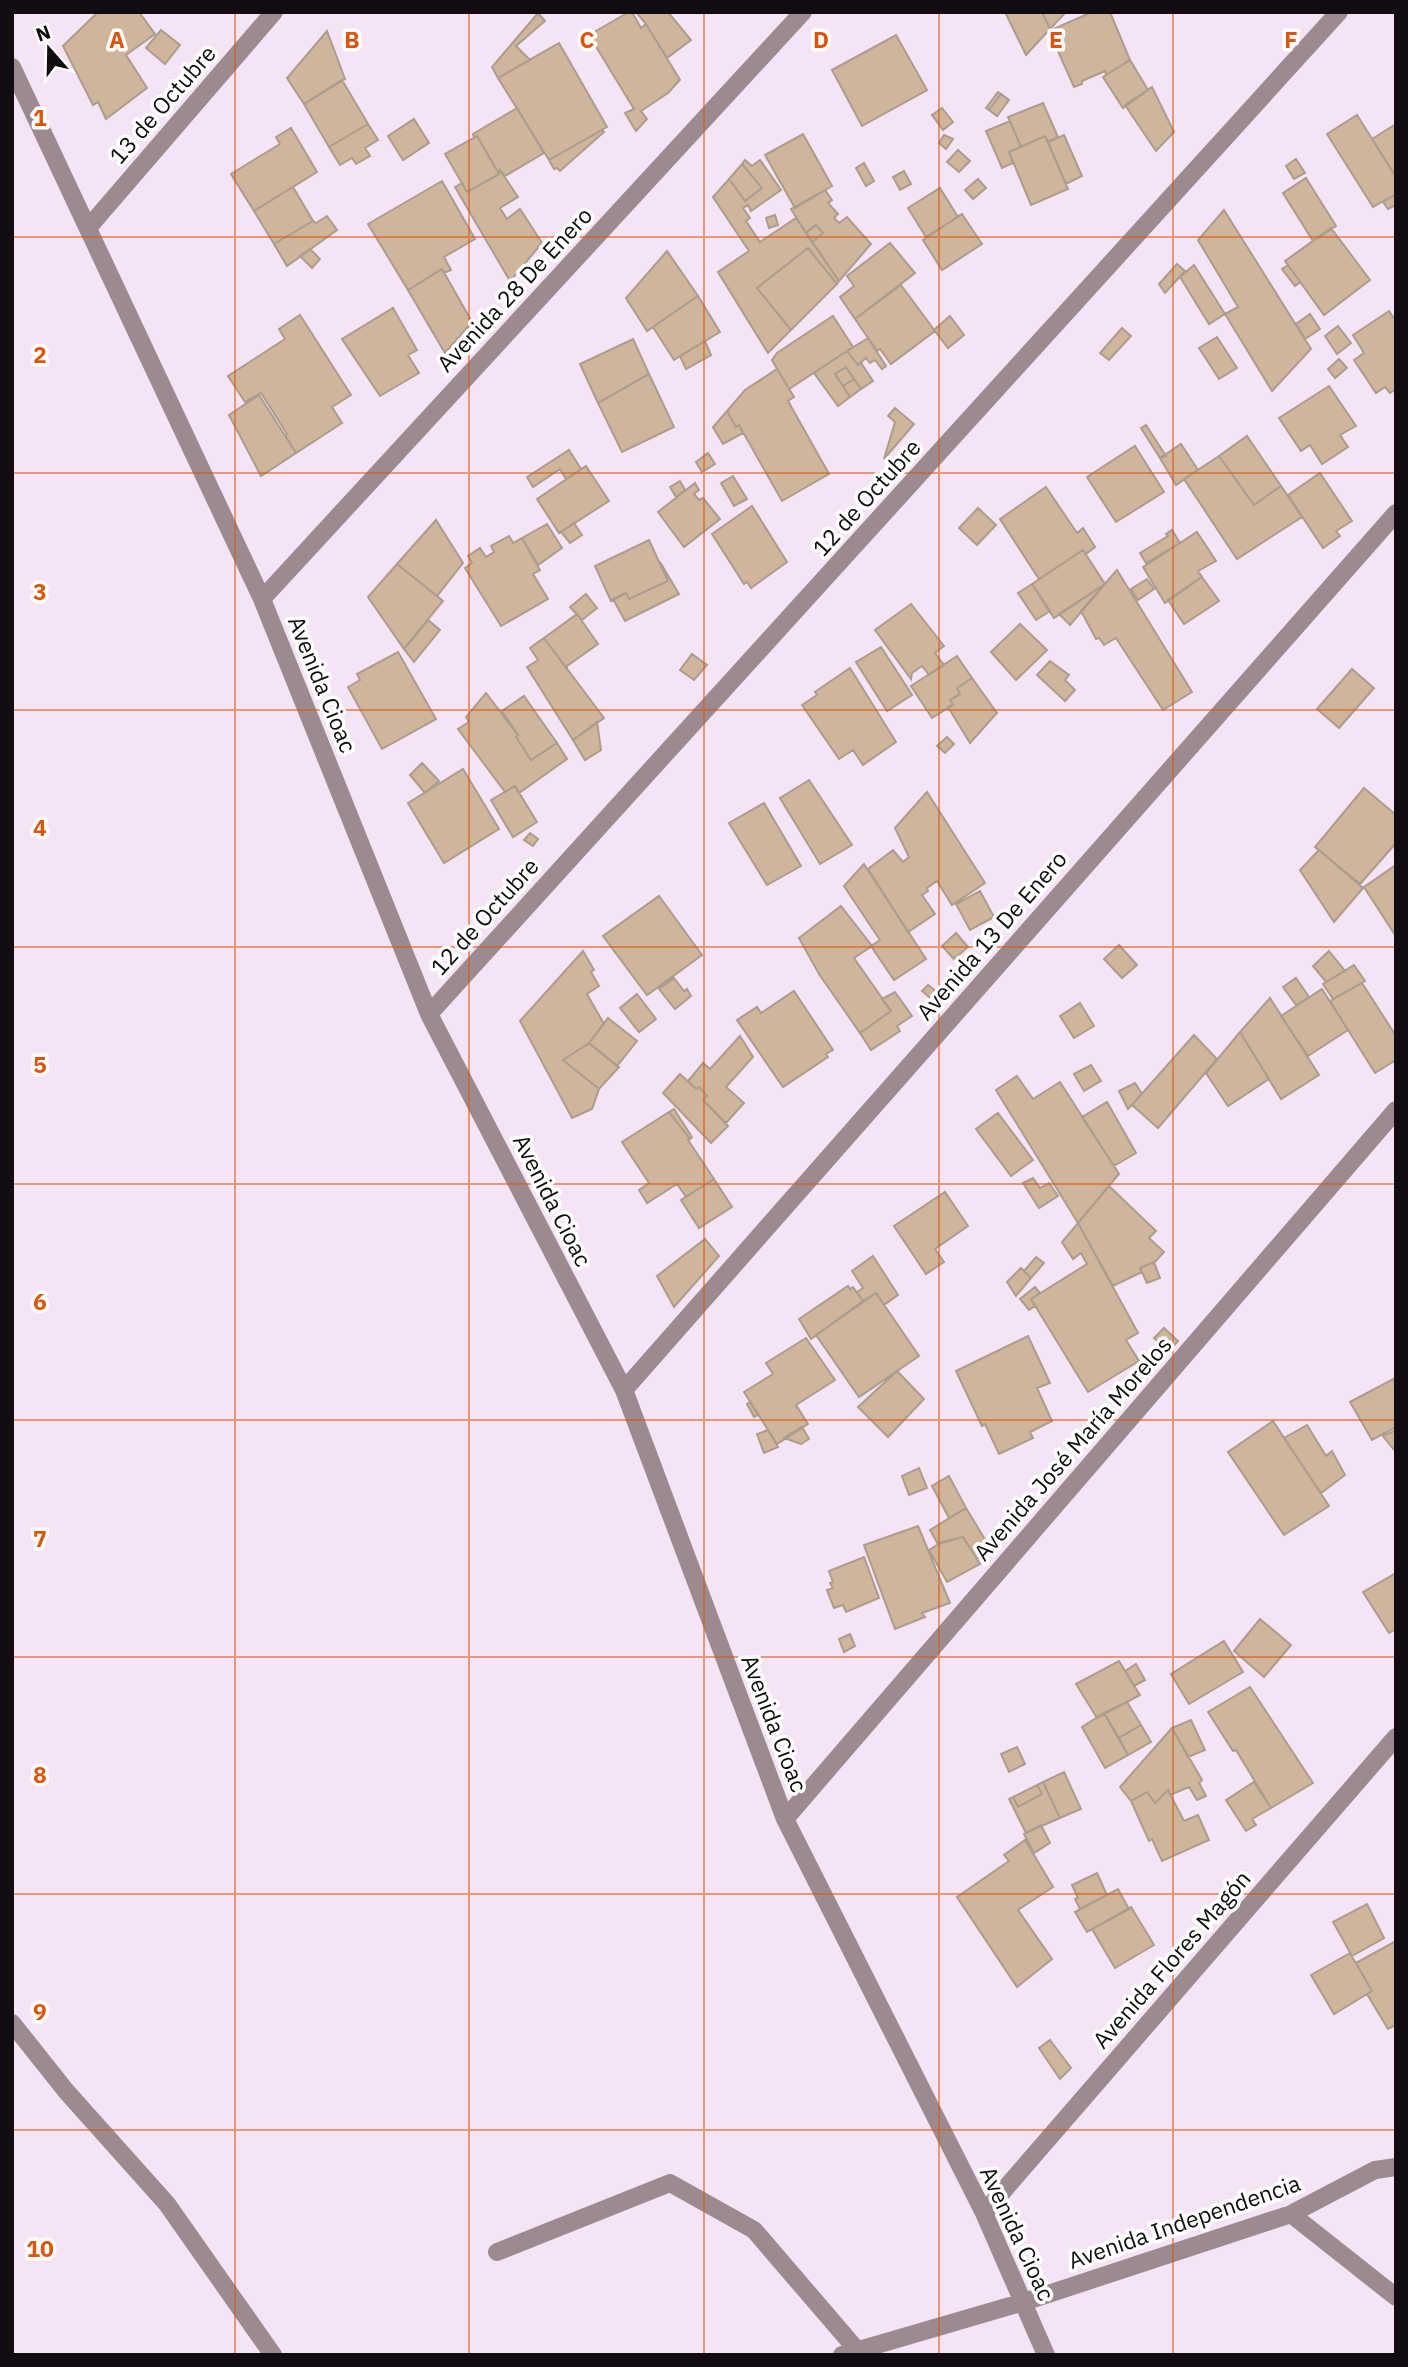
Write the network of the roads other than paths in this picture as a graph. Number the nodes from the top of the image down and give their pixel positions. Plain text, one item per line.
1 (274, 12) edge
2 (803, 12) edge
3 (1339, 12) edge
4 (12, 67) edge
5 (88, 228) junction
6 (1396, 513) edge
7 (262, 599) junction
8 (429, 1014) junction
9 (1396, 1110) edge
10 (624, 1390) junction
11 (1396, 1737) edge
12 (785, 1819) junction
13 (12, 2022) edge
14 (1396, 2155) edge
15 (1396, 2167) edge
16 (1375, 2170) junction
17 (984, 2213) junction
18 (1291, 2214) junction
19 (497, 2252) dead end
20 (1396, 2297) edge
21 (1024, 2302) junction
22 (849, 2352) edge
23 (273, 2355) edge
24 (1046, 2355) edge

1 - 5 street, 13 de Octubre
2 - 7 street, Avenida 28 De Enero
3 - 8 street, 12 de Octubre
4 - 5 street, Avenida Cioac
5 - 7 street, Avenida Cioac
6 - 10 street, Avenida 13 De Enero
7 - 8 street, Avenida Cioac
8 - 10 street, Avenida Cioac
9 - 12 street, Avenida José María Morelos
10 - 12 street, Avenida Cioac
11 - 17 street, Avenida Flores Magón
12 - 17 street, Avenida Cioac
13 - 23 street
14 - 16 street
15 - 16 street, Avenida Independencia
16 - 18 street, Avenida Independencia
17 - 21 street, Avenida Cioac
18 - 20 street
18 - 21 street, Avenida Independencia
19 - 22 street
21 - 22 street, Avenida Independencia
21 - 24 street, Avenida Cioac

